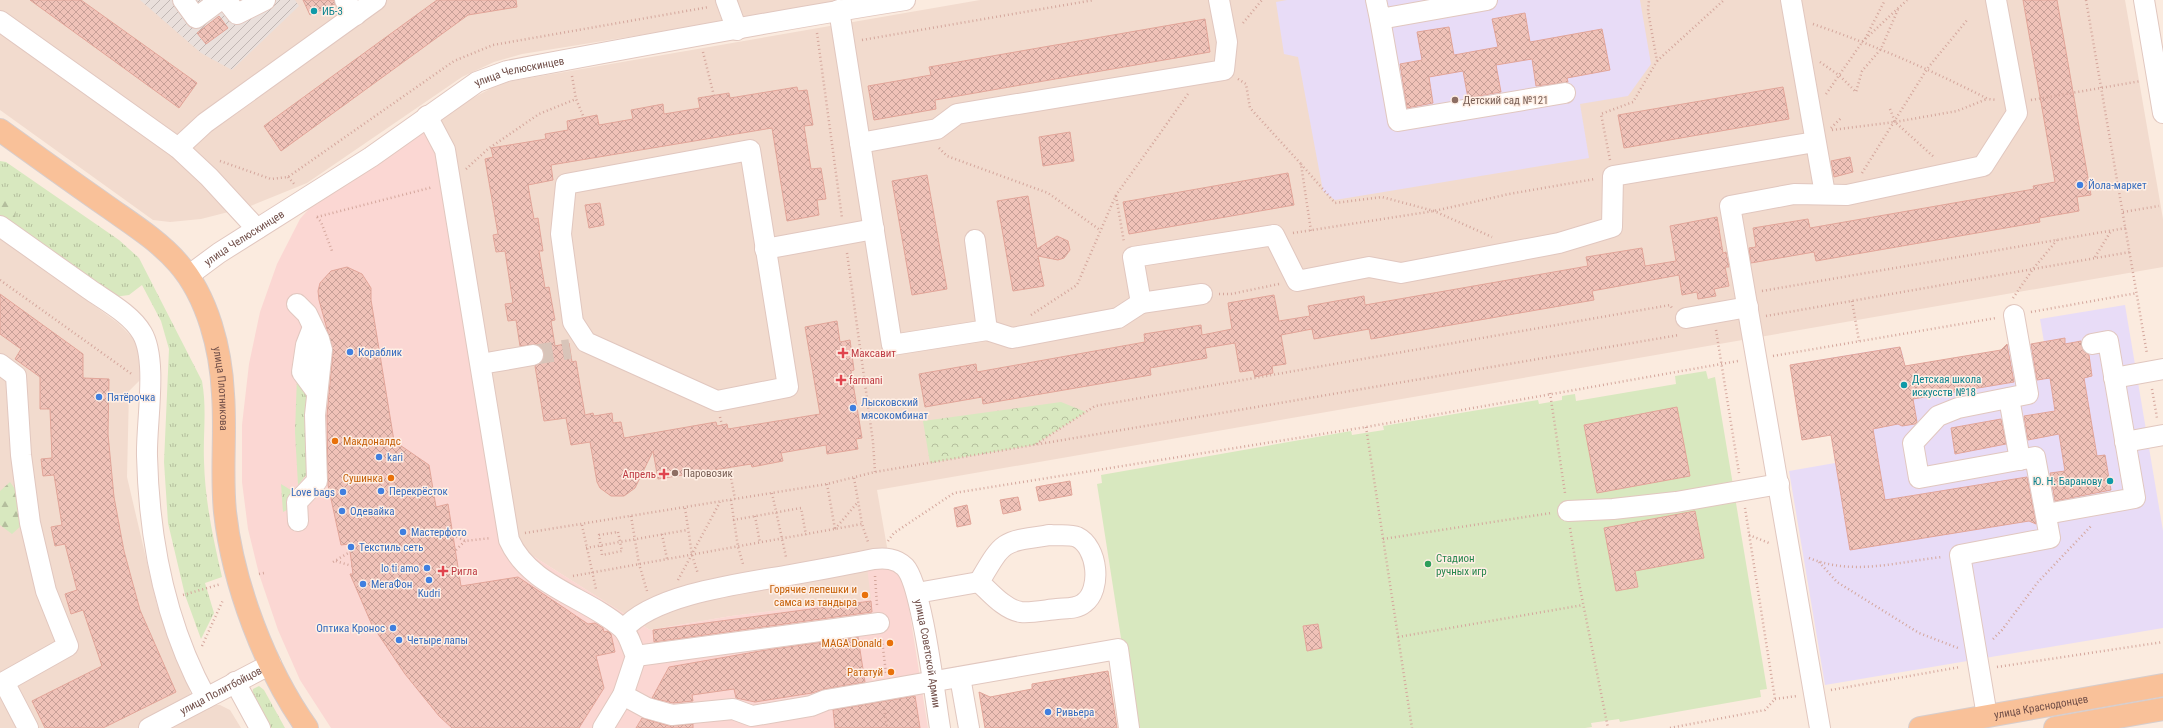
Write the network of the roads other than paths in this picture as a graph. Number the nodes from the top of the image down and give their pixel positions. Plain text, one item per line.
1 (183, 0) edge
2 (220, 0) edge
3 (226, 0) edge
4 (265, 0) edge
5 (376, 0) edge
6 (726, 0) edge
7 (905, 0) edge
8 (1219, 0) edge
9 (1487, 0) edge
10 (1996, 0) edge
11 (2144, 0) edge
12 (350, 8) edge
13 (1792, 9) edge
14 (839, 10) junction
15 (1378, 10) edge
16 (0, 21) edge
17 (736, 30) junction
18 (1565, 93) dead end
19 (2163, 113) edge
20 (427, 116) junction
21 (0, 130) edge
22 (1822, 136) junction
23 (860, 143) junction
24 (178, 148) junction
25 (1825, 194) junction
26 (0, 226) edge
27 (257, 229) junction
28 (874, 229) junction
29 (975, 240) dead end
30 (765, 249) junction
31 (188, 276) junction
32 (1202, 294) road end
33 (1141, 303) junction
34 (297, 304) dead end
35 (1748, 307) junction
36 (2008, 316) road end
37 (1681, 321) road end
38 (987, 330) junction
39 (2092, 344) dead end
40 (533, 355) tunnel mouth
41 (0, 364) edge
42 (481, 364) junction
43 (2156, 370) edge
44 (2114, 378) junction
45 (2009, 398) junction
46 (2161, 435) edge
47 (2125, 442) junction
48 (2020, 460) junction
49 (1779, 484) junction
50 (1568, 511) road end
51 (2046, 514) junction
52 (298, 521) dead end
53 (978, 582) junction
54 (917, 594) junction
55 (879, 623) dead end
56 (624, 629) junction
57 (636, 656) junction
58 (271, 664) junction
59 (960, 677) junction
60 (2, 678) edge
61 (235, 682) junction
62 (932, 682) junction
63 (2163, 685) edge
64 (623, 695) junction
65 (206, 698) junction
66 (2163, 709) edge
67 (1987, 716) junction
68 (28, 728) edge
69 (149, 728) edge
70 (260, 728) edge
71 (308, 728) edge
72 (603, 728) edge
73 (940, 728) edge
74 (969, 728) edge
75 (1129, 728) edge
76 (1820, 728) edge
77 (1920, 728) edge
78 (2055, 728) edge

1 - 2 street
3 - 4 street
5 - 12 street
6 - 17 street
7 - 14 street, улица Челюскинцев
8 - 23 street
9 - 15 street
10 - 25 street
11 - 19 street
12 - 24 street
13 - 22 street
14 - 17 street, улица Челюскинцев
14 - 23 street
15 - 18 street
16 - 24 street
17 - 20 street, улица Челюскинцев
20 - 27 street, улица Челюскинцев
20 - 42 street
21 - 31 main road, улица Плотникова
22 - 25 street
22 - 33 street
23 - 28 street
24 - 27 street
25 - 35 street
26 - 65 street
27 - 31 street, улица Челюскинцев
28 - 30 street
28 - 38 street
29 - 38 street
30 - 30 street
31 - 58 main road, улица Плотникова
32 - 33 street
33 - 38 street
34 - 52 street
35 - 37 street
35 - 49 street
36 - 45 street
39 - 44 street
40 - 42 street
41 - 60 street
42 - 56 street
43 - 44 street
44 - 47 street
45 - 48 street
45 - 48 street
46 - 47 street
47 - 51 street
48 - 51 street
49 - 50 street
49 - 76 street
51 - 67 street
53 - 53 street
53 - 54 street, улица Советской Армии
54 - 56 street
54 - 62 street, улица Советской Армии
55 - 57 street
56 - 57 street
57 - 64 street
58 - 61 street, улица Политбойцов
58 - 71 main road, улица Плотникова
59 - 62 street
59 - 74 street
59 - 75 street
60 - 68 street
61 - 65 street, улица Политбойцов
61 - 70 street
62 - 64 street
62 - 73 street, улица Советской Армии
63 - 67 main road, улица Краснодонцев
64 - 72 street
65 - 69 street, улица Политбойцов
66 - 78 main road, улица Краснодонцев
67 - 77 main road, улица Краснодонцев

